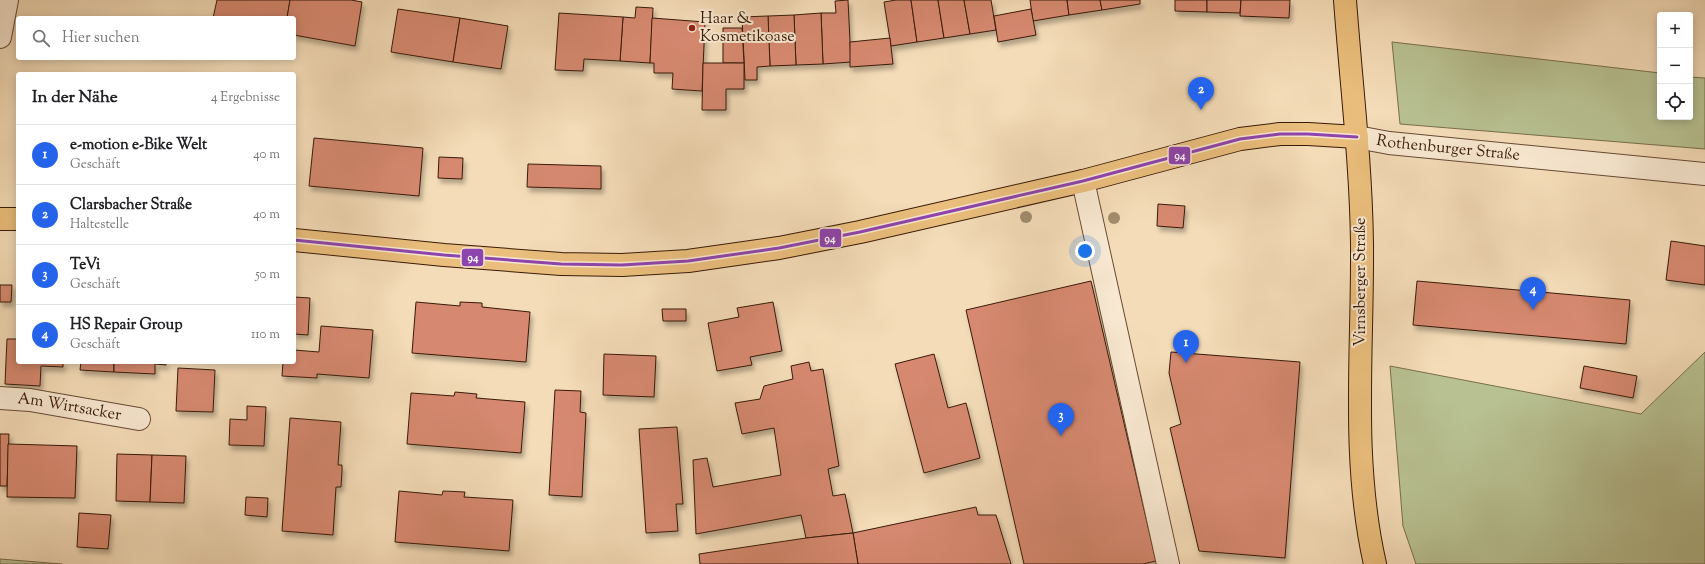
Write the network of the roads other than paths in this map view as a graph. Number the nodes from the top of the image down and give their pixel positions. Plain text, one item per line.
1 (8, 0) edge
2 (1345, 0) edge
3 (0, 37) edge
4 (1357, 137) junction
5 (1705, 174) edge
6 (1083, 181) junction
7 (0, 219) edge
8 (16, 219) edge
9 (296, 240) edge
10 (0, 398) edge
11 (139, 419) dead end
12 (1168, 564) edge
13 (1375, 564) edge

1 - 3 street
2 - 4 main road, Virnsberger Straße
4 - 5 street, Rothenburger Straße
4 - 6 main road, Rothenburger Straße
4 - 13 main road, Virnsberger Straße
6 - 9 main road, Rothenburger Straße
6 - 12 street
7 - 8 main road
10 - 11 street, Am Wirtsacker

